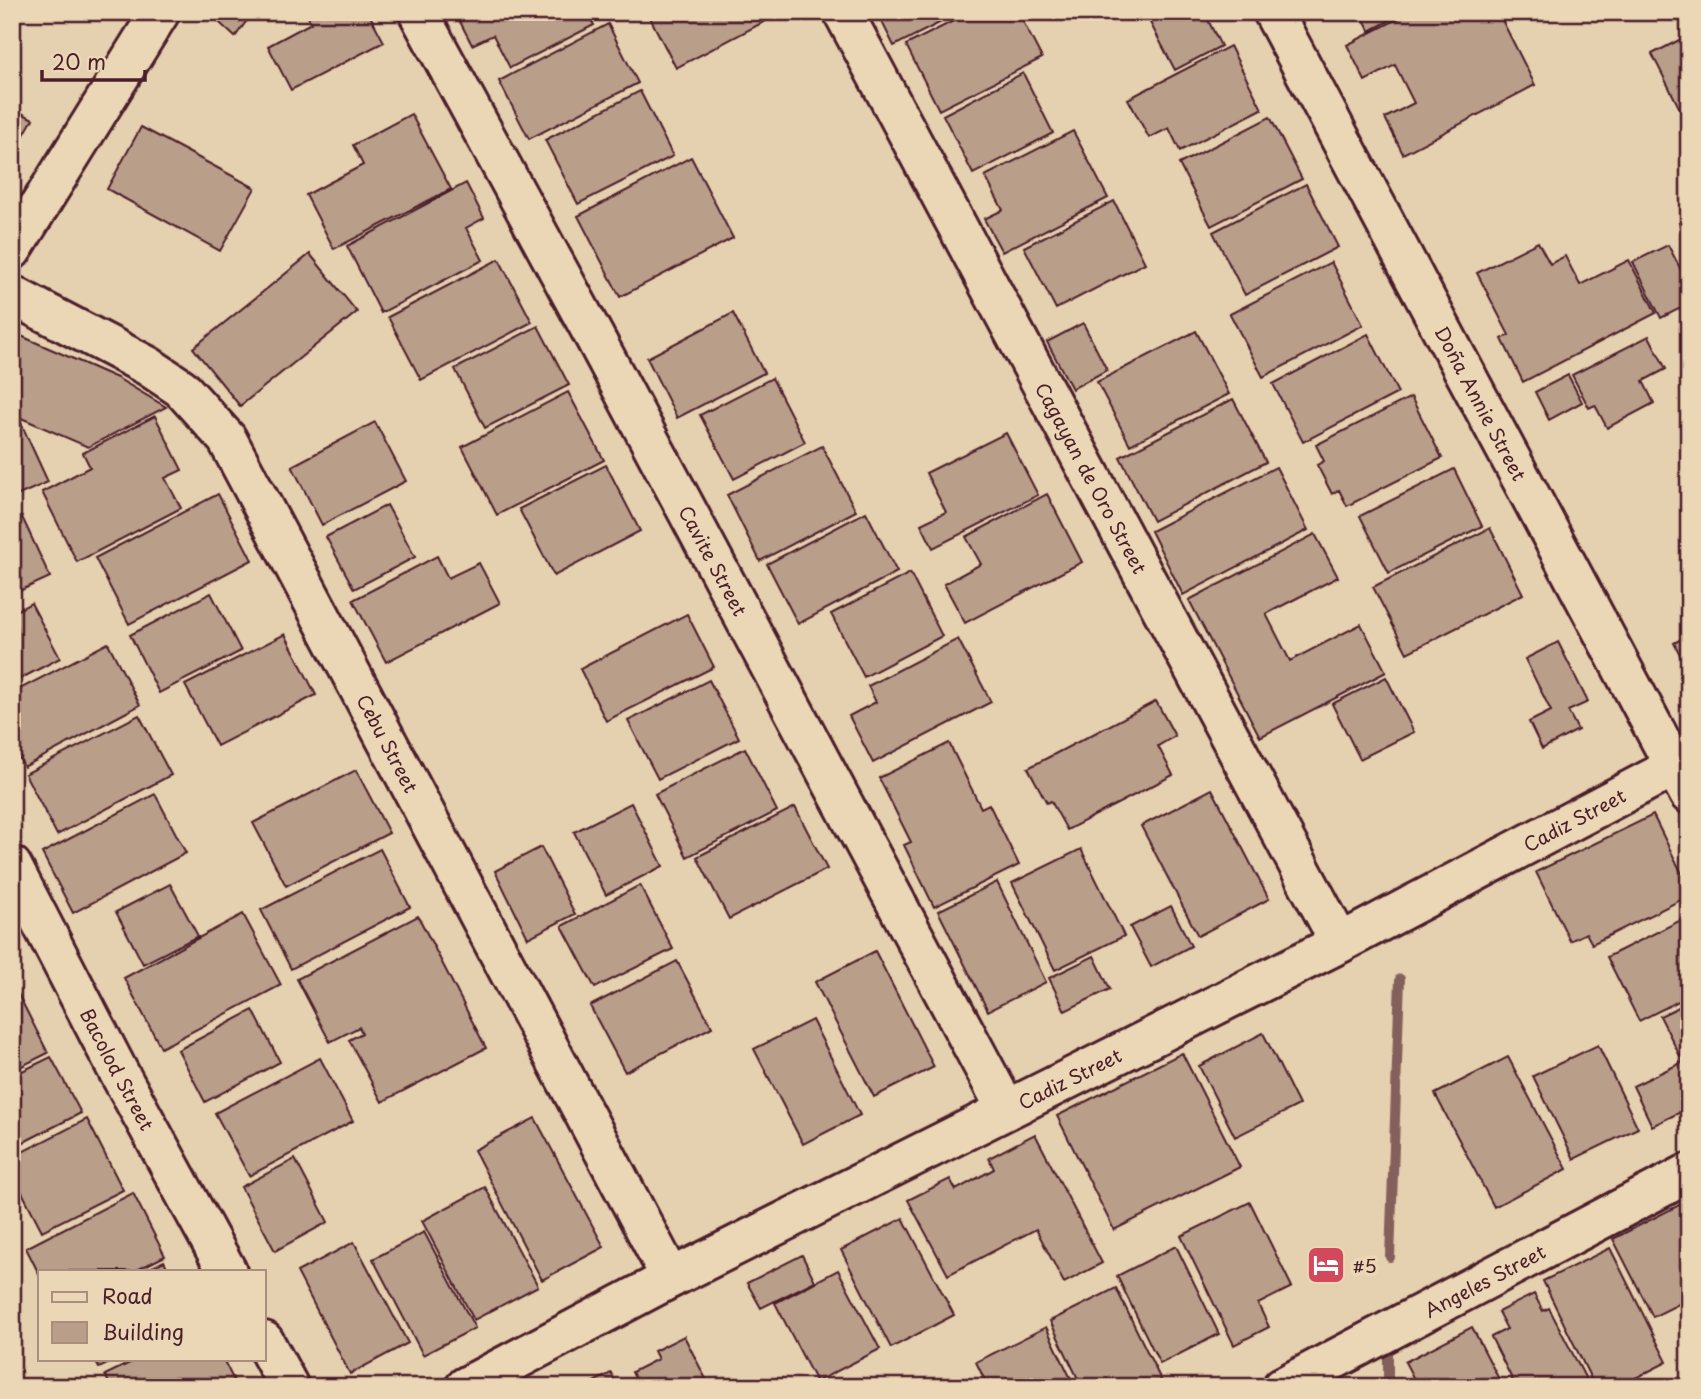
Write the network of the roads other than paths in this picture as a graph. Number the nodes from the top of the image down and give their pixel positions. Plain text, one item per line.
1 (160, 12) edge
2 (418, 12) edge
3 (843, 12) edge
4 (1273, 12) edge
5 (12, 250) edge
6 (12, 295) edge
7 (1681, 780) edge
8 (12, 866) edge
9 (1339, 943) junction
10 (1006, 1109) junction
11 (1689, 1173) edge
12 (226, 1270) edge
13 (671, 1278) junction
14 (266, 1345) edge
15 (289, 1387) edge
16 (465, 1387) edge
17 (1282, 1387) edge

1 - 5 street
2 - 10 street, Cavite Street
3 - 9 street, Cagayan de Oro Street
4 - 7 street, Doña Annie Street
6 - 13 street, Cebu Street
7 - 9 street, Cadiz Street
8 - 12 street, Bacolod Street
9 - 10 street, Cadiz Street
10 - 13 street, Cadiz Street
11 - 17 street, Angeles Street
13 - 16 street, Cadiz Street
14 - 15 street

